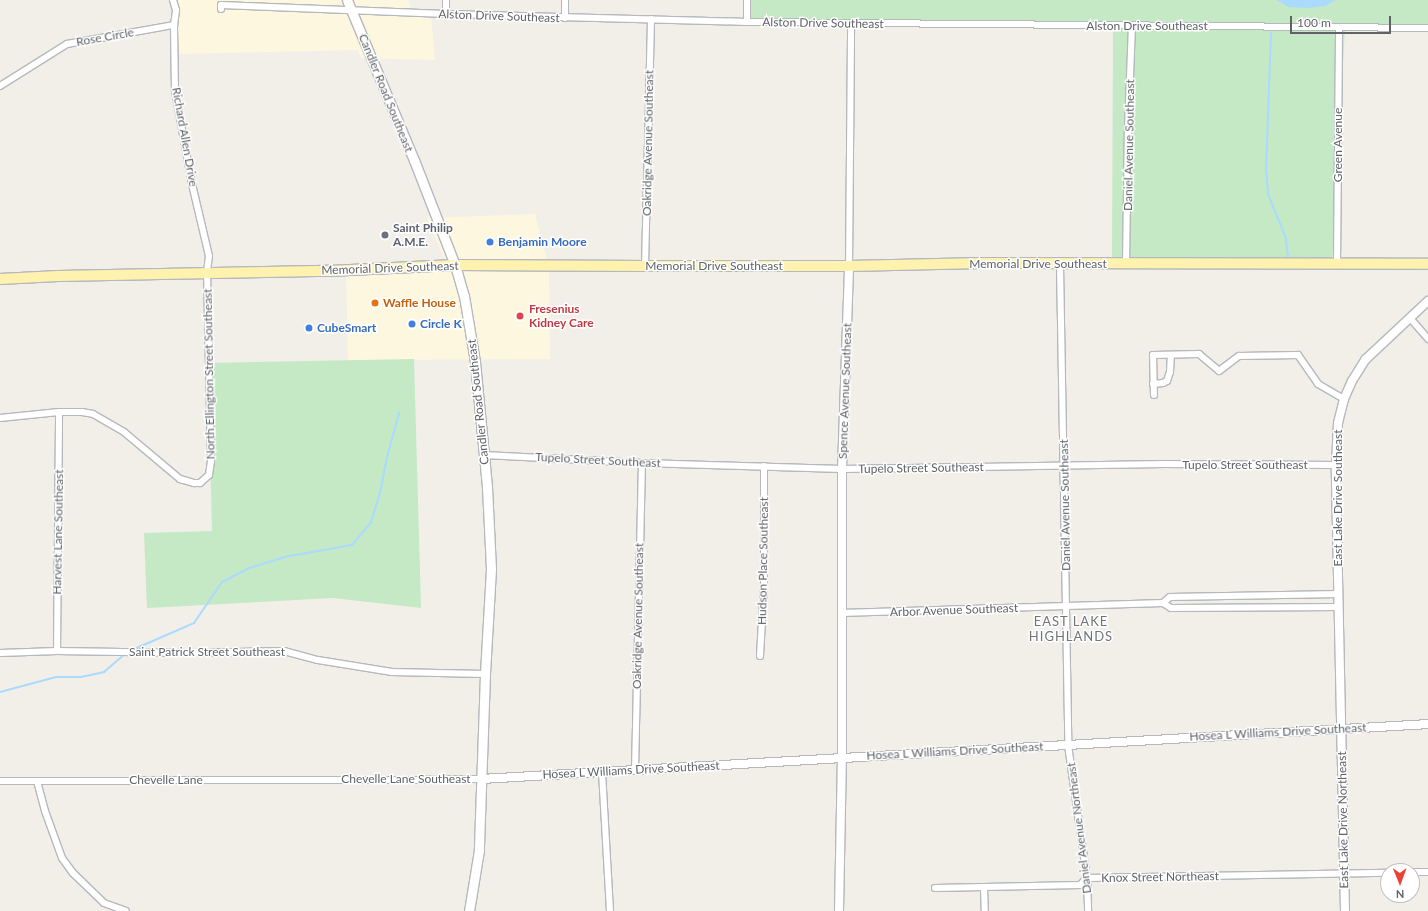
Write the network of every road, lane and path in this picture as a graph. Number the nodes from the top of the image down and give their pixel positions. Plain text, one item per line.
1 (173, 0) edge
2 (347, 0) edge
3 (446, 0) edge
4 (565, 0) edge
5 (747, 0) edge
6 (221, 9) dead end
7 (352, 11) junction
8 (446, 14) junction
9 (565, 18) junction
10 (651, 19) junction
11 (747, 22) junction
12 (851, 23) junction
13 (174, 25) junction
14 (1132, 25) junction
15 (1339, 27) junction
16 (1428, 28) edge
17 (0, 86) edge
18 (1337, 263) junction
19 (1126, 264) junction
20 (1428, 264) edge
21 (455, 265) junction
22 (1060, 265) junction
23 (645, 266) junction
24 (848, 266) junction
25 (207, 272) junction
26 (0, 279) edge
27 (1428, 301) edge
28 (1410, 318) junction
29 (1428, 339) edge
30 (1171, 355) junction
31 (1153, 384) junction
32 (1154, 395) dead end
33 (1344, 399) junction
34 (59, 412) junction
35 (0, 418) edge
36 (484, 455) junction
37 (642, 463) junction
38 (1064, 465) junction
39 (764, 466) junction
40 (1336, 466) junction
41 (842, 469) junction
42 (1339, 594) junction
43 (1163, 603) junction
44 (1067, 607) junction
45 (1339, 607) junction
46 (841, 613) junction
47 (57, 651) junction
48 (0, 653) edge
49 (760, 656) dead end
50 (485, 674) junction
51 (1428, 724) edge
52 (1341, 728) junction
53 (1068, 744) junction
54 (842, 758) junction
55 (635, 770) junction
56 (602, 772) junction
57 (481, 779) junction
58 (332, 780) joint
59 (0, 781) edge
60 (37, 781) junction
61 (1380, 872) edge
62 (1345, 873) junction
63 (1087, 878) junction
64 (935, 888) dead end
65 (984, 888) junction
66 (126, 911) edge
67 (469, 911) edge
68 (610, 911) edge
69 (839, 911) edge
70 (984, 911) edge
71 (1088, 911) edge
72 (1346, 911) edge

1 - 13 street, Richard Allen Drive
2 - 7 main road, Candler Road Southeast
3 - 8 street
4 - 9 street
5 - 11 street
6 - 7 street, Alston Drive Southeast
7 - 8 street, Alston Drive Southeast
7 - 21 main road, Candler Road Southeast
8 - 9 street, Alston Drive Southeast
9 - 10 street, Alston Drive Southeast
10 - 11 street, Alston Drive Southeast
10 - 23 street, Oakridge Avenue Southeast
11 - 12 street, Alston Drive Southeast
12 - 14 street, Alston Drive Southeast
12 - 24 street, Spence Avenue Southeast
13 - 17 street, Rose Circle
13 - 25 street, Richard Allen Drive
14 - 15 street, Alston Drive Southeast
14 - 19 street, Daniel Avenue Southeast
15 - 16 street, Alston Drive Southeast
15 - 18 street, Green Avenue
18 - 19 main road, Memorial Drive Southeast
18 - 20 main road, Memorial Drive Southeast
19 - 22 main road, Memorial Drive Southeast
21 - 23 main road, Memorial Drive Southeast
21 - 25 main road, Memorial Drive Southeast
21 - 36 main road, Candler Road Southeast
22 - 24 main road, Memorial Drive Southeast
22 - 38 street, Daniel Avenue Southeast
23 - 24 main road, Memorial Drive Southeast
24 - 41 street, Spence Avenue Southeast
25 - 26 main road, Memorial Drive Southeast
25 - 34 street, North Ellington Street Southeast
27 - 28 street, East Lake Drive Southeast
28 - 29 street
28 - 33 street, East Lake Drive Southeast
30 - 31 street
30 - 31 street
30 - 33 street
31 - 32 street
33 - 40 street, East Lake Drive Southeast
34 - 35 street
34 - 47 street, Harvest Lane Southeast
36 - 37 street, Tupelo Street Southeast
36 - 50 main road, Candler Road Southeast
37 - 39 street, Tupelo Street Southeast
37 - 55 street, Oakridge Avenue Southeast
38 - 40 street, Tupelo Street Southeast
38 - 41 street, Tupelo Street Southeast
38 - 44 street, Daniel Avenue Southeast
39 - 41 street, Tupelo Street Southeast
39 - 49 street, Hudson Place Southeast
40 - 42 street, East Lake Drive Southeast
41 - 46 street, Spence Avenue Southeast
42 - 43 street, Arbor Avenue Southeast
42 - 45 street, East Lake Drive Southeast
43 - 44 street, Arbor Avenue Southeast
43 - 45 street, Arbor Avenue Southeast
44 - 46 street, Arbor Avenue Southeast
44 - 53 street, Daniel Avenue Southeast
45 - 52 street, East Lake Drive Southeast
46 - 54 street, Spence Avenue Southeast
47 - 48 street, Saint Patrick Street Southeast
47 - 50 street, Saint Patrick Street Southeast
50 - 57 main road, Candler Road Southeast
51 - 52 street, Hosea L Williams Drive Southeast
52 - 53 street, Hosea L Williams Drive Southeast
52 - 62 street, East Lake Drive Northeast
53 - 54 street, Hosea L Williams Drive Southeast
53 - 63 street, Daniel Avenue Northeast
54 - 55 street, Hosea L Williams Drive Southeast
54 - 69 street, Spence Avenue Southeast
55 - 56 street, Hosea L Williams Drive Southeast
56 - 57 street, Hosea L Williams Drive Southeast
56 - 68 street
57 - 58 street, Chevelle Lane Southeast
57 - 67 main road, Candler Road Southeast
58 - 60 street, Chevelle Lane
59 - 60 street, Chevelle Lane
60 - 66 street
61 - 62 street, Knox Street Northeast
62 - 63 street, Knox Street Northeast
62 - 72 street, East Lake Drive Northeast
63 - 65 street, Knox Street Northeast
63 - 71 street, Daniel Avenue Northeast
64 - 65 street, Knox Street Northeast
65 - 70 street

